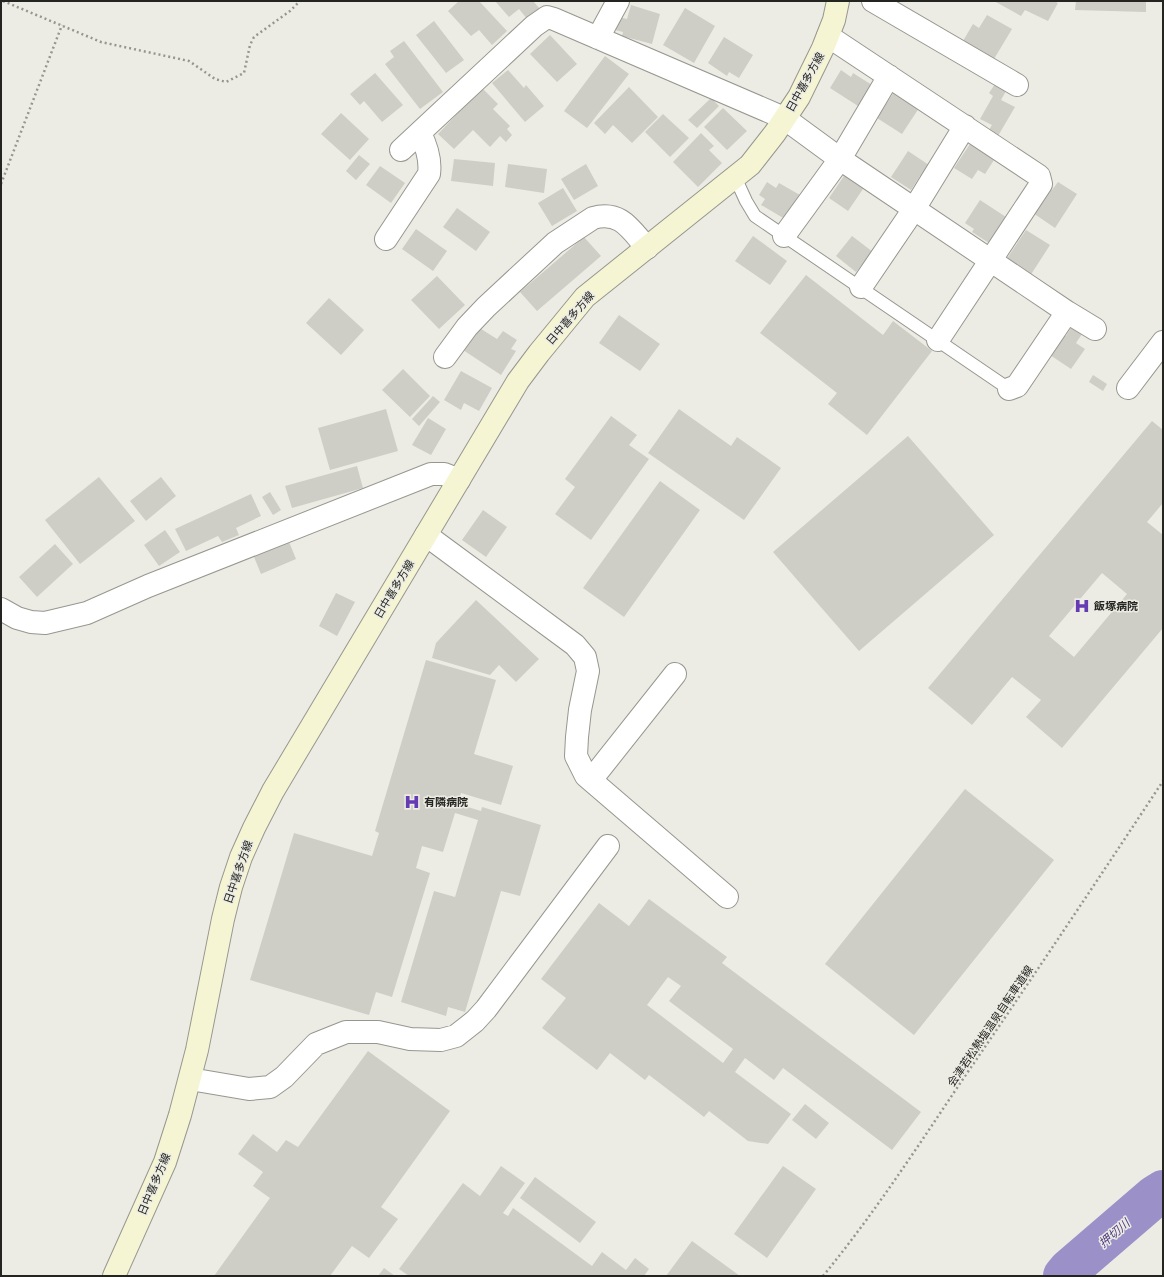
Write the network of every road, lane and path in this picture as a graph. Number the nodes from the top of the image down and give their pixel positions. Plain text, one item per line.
1 (3, 1) edge
2 (300, 1) edge
3 (618, 1) edge
4 (838, 1) edge
5 (872, 1) edge
6 (62, 25) junction
7 (828, 36) junction
8 (598, 38) junction
9 (889, 76) junction
10 (1017, 85) dead end
11 (784, 118) junction
12 (965, 126) junction
13 (420, 133) junction
14 (401, 150) dead end
15 (840, 159) junction
16 (735, 177) junction
17 (1, 184) edge
18 (914, 209) junction
19 (784, 236) junction
20 (386, 239) dead end
21 (647, 248) junction
22 (990, 260) junction
23 (861, 288) junction
24 (1067, 312) junction
25 (1095, 329) dead end
26 (938, 340) junction
27 (1163, 342) edge
28 (445, 357) dead end
29 (1009, 388) joint
30 (1128, 388) dead end
31 (459, 480) junction
32 (426, 535) junction
33 (1, 609) edge
34 (675, 674) dead end
35 (591, 780) junction
36 (1163, 781) edge
37 (608, 846) dead end
38 (727, 897) dead end
39 (190, 1078) junction
40 (114, 1276) edge
41 (823, 1276) edge

1 - 6 path
2 - 6 path
3 - 8 street
4 - 7 main road, 日中喜多方線
5 - 10 street
6 - 17 path
7 - 9 street
7 - 11 main road, 日中喜多方線
8 - 11 street
8 - 13 street
9 - 12 street
9 - 15 street
11 - 15 street
11 - 16 main road, 日中喜多方線
12 - 18 street
12 - 22 street
13 - 14 street
13 - 20 street
15 - 18 street
15 - 19 street
16 - 19 lane
16 - 21 main road, 日中喜多方線
18 - 22 street
18 - 23 street
19 - 23 lane
21 - 28 street
21 - 31 main road, 日中喜多方線
22 - 24 street
22 - 26 street
23 - 26 lane
24 - 25 street
24 - 29 street
26 - 29 lane
27 - 30 street
31 - 32 main road, 日中喜多方線
31 - 33 street
32 - 35 street
32 - 39 main road, 日中喜多方線
34 - 35 street
35 - 38 street
36 - 41 path, 会津若松熱塩温泉自転車道線
37 - 39 street
39 - 40 main road, 日中喜多方線

